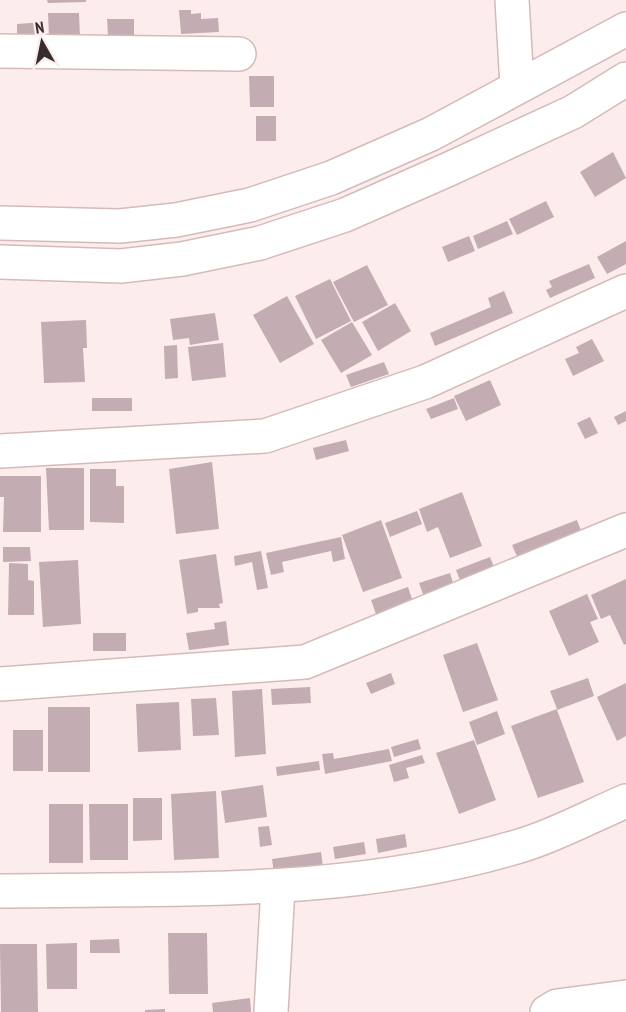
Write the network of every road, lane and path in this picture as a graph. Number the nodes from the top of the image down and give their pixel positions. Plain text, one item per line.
1 (512, 0) edge
2 (626, 29) edge
3 (0, 51) edge
4 (239, 54) dead end
5 (626, 79) edge
6 (517, 86) junction
7 (0, 223) edge
8 (0, 262) edge
9 (626, 291) edge
10 (0, 451) edge
11 (626, 530) edge
12 (0, 684) edge
13 (626, 801) edge
14 (278, 887) junction
15 (0, 891) edge
16 (626, 997) edge
17 (271, 1012) edge
18 (547, 1012) edge

1 - 6 street
2 - 6 street
3 - 4 street
5 - 8 street
6 - 7 street
9 - 10 street
11 - 12 street
13 - 14 street
14 - 15 street
14 - 17 street
16 - 18 street

